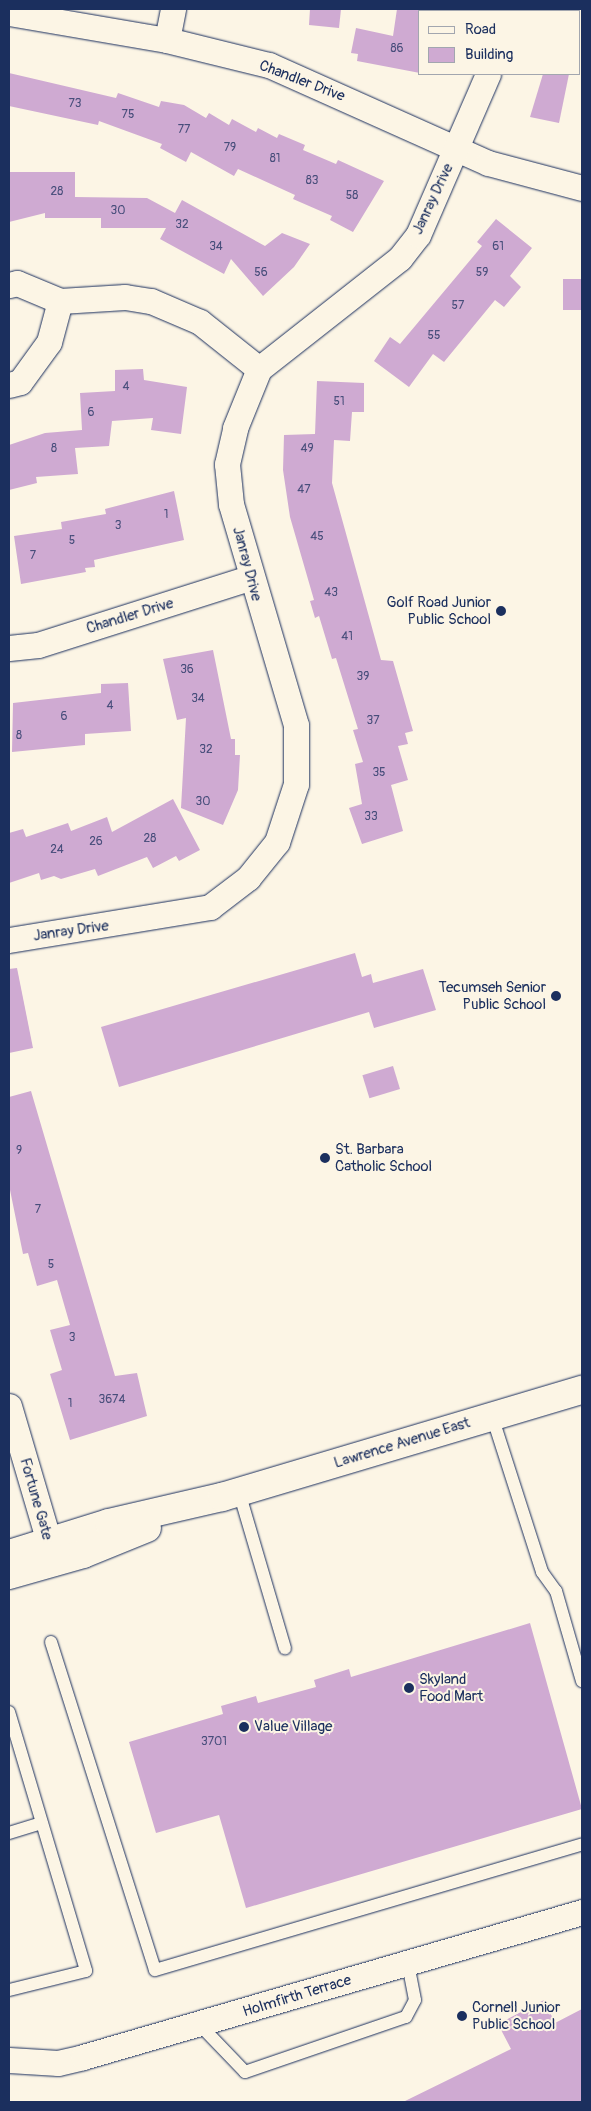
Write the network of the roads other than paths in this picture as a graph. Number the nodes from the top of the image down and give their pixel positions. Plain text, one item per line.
1 (173, 9) edge
2 (9, 13) edge
3 (167, 40) junction
4 (488, 75) edge
5 (456, 149) junction
6 (582, 188) edge
7 (9, 285) edge
8 (60, 301) junction
9 (259, 369) junction
10 (9, 385) edge
11 (249, 578) junction
12 (9, 648) edge
13 (9, 940) edge
14 (582, 1390) edge
15 (9, 1406) edge
16 (492, 1416) junction
17 (230, 1494) junction
18 (52, 1552) junction
19 (9, 1554) edge
20 (9, 1575) edge
21 (51, 1642) dead end
22 (285, 1648) dead end
23 (582, 1681) edge
24 (9, 1712) edge
25 (42, 1823) junction
26 (9, 1832) edge
27 (582, 1844) edge
28 (582, 1912) edge
29 (408, 1963) junction
30 (9, 1990) edge
31 (200, 2025) junction
32 (9, 2060) edge

1 - 3 street
2 - 3 street, Chandler Drive
3 - 5 street, Chandler Drive
4 - 5 street, Janray Drive
5 - 6 street, Chandler Drive
5 - 9 street, Janray Drive
7 - 8 street
8 - 9 street
8 - 10 street
9 - 11 street, Janray Drive
11 - 12 street, Chandler Drive
11 - 13 street, Janray Drive
14 - 16 main road, Lawrence Avenue East
15 - 18 street, Fortune Gate
16 - 17 main road, Lawrence Avenue East
16 - 23 lane
17 - 18 main road, Lawrence Avenue East
17 - 22 lane
18 - 19 main road, Lawrence Avenue East
18 - 20 main road, Lawrence Avenue East
21 - 27 lane
24 - 25 lane
25 - 26 lane
25 - 30 lane
28 - 29 street, Holmfirth Terrace
29 - 31 street, Holmfirth Terrace
29 - 31 lane
31 - 32 street, Holmfirth Terrace

